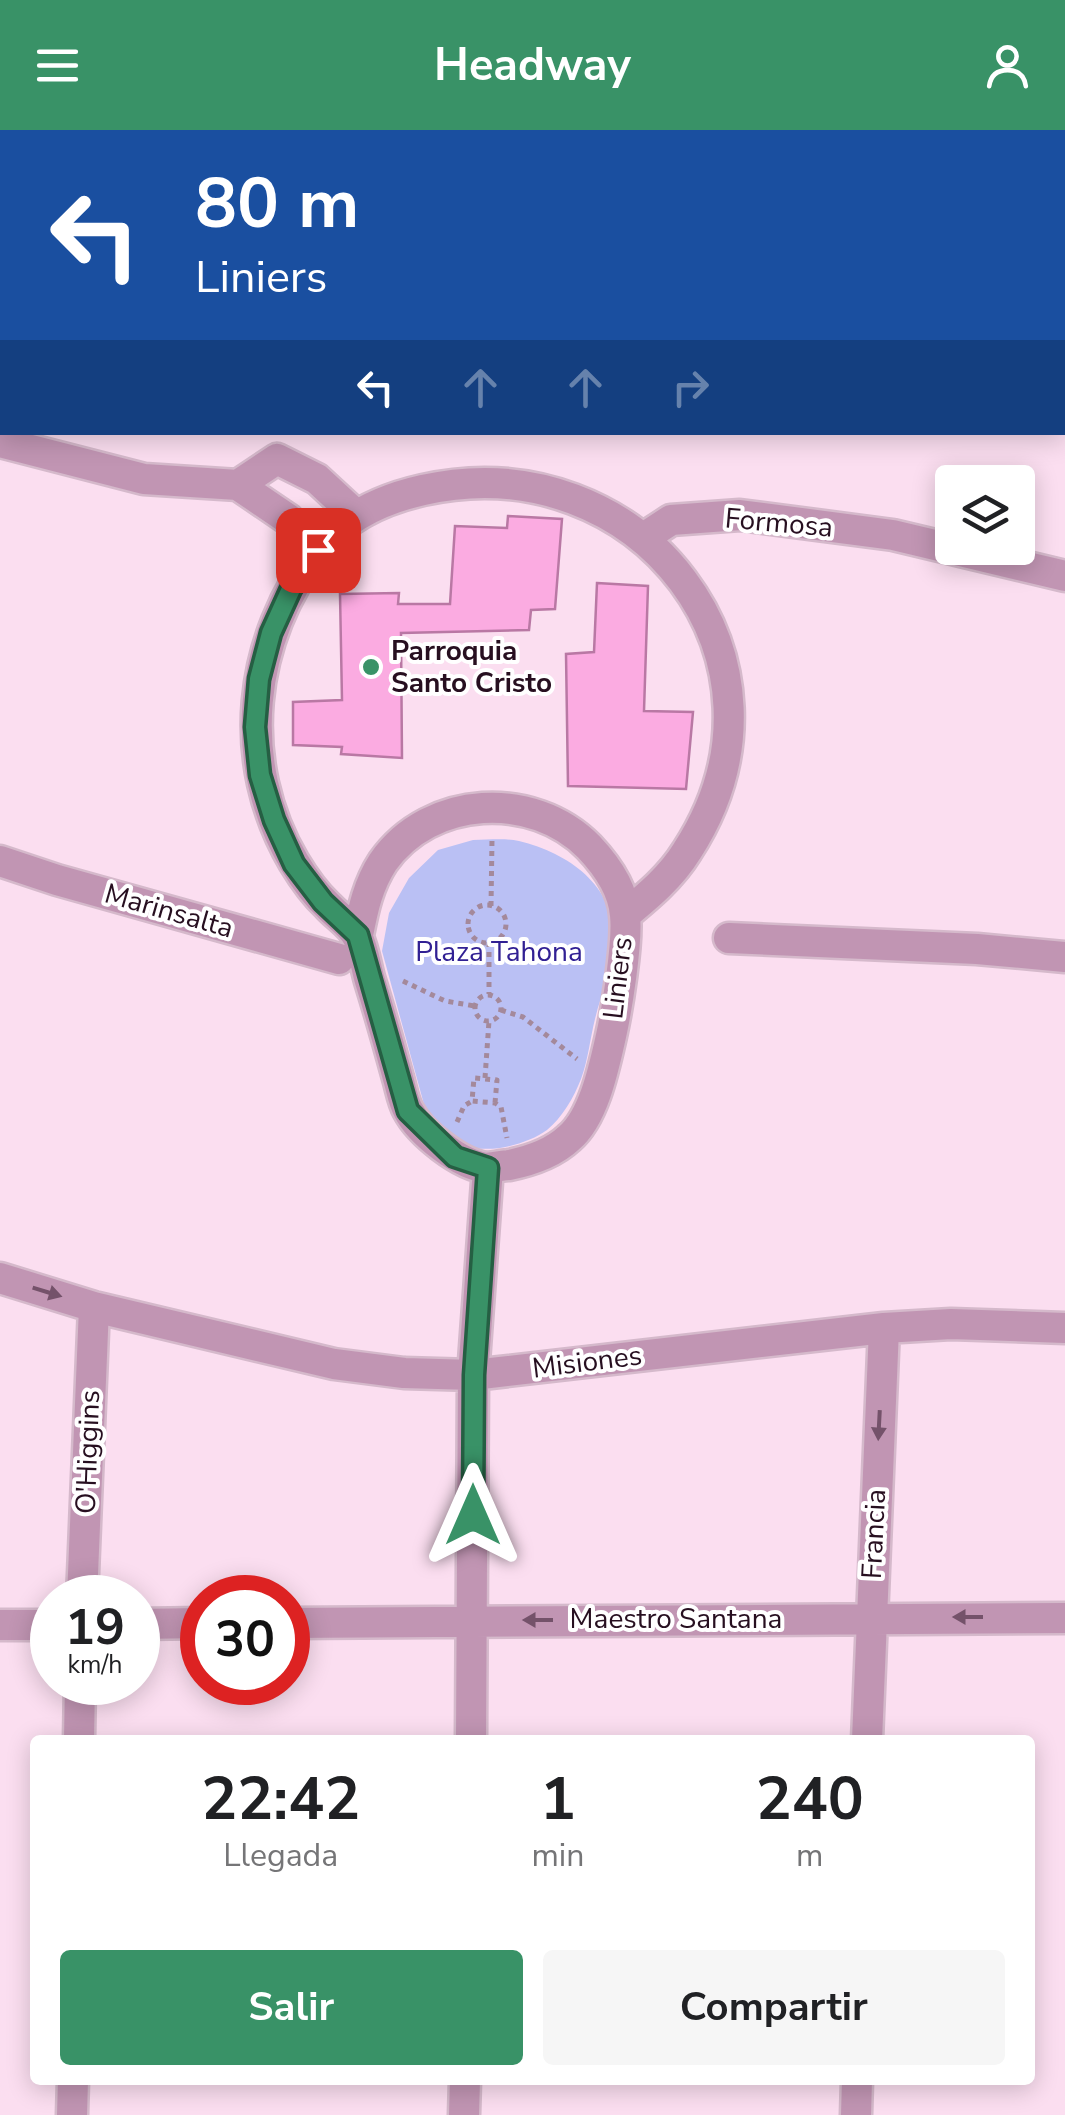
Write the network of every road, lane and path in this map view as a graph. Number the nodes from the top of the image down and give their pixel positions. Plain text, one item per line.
1 (0, 442) edge
2 (278, 446) edge
3 (238, 485) junction
4 (356, 515) junction
5 (644, 538) junction
6 (318, 550) junction
7 (1065, 576) edge
8 (492, 806) junction
9 (0, 861) edge
10 (490, 906) junction
11 (625, 915) junction
12 (730, 938) dead end
13 (489, 942) junction
14 (348, 947) junction
15 (1065, 957) edge
16 (400, 979) dead end
17 (490, 995) junction
18 (475, 1006) junction
19 (501, 1010) junction
20 (489, 1022) junction
21 (485, 1079) junction
22 (600, 1086) junction
23 (488, 1168) junction
24 (0, 1278) edge
25 (94, 1307) junction
26 (884, 1328) junction
27 (1065, 1328) edge
28 (474, 1375) junction
29 (83, 1575) edge
30 (870, 1617) junction
31 (1065, 1618) edge
32 (473, 1621) junction
33 (310, 1622) edge
34 (0, 1625) edge
35 (30, 1625) edge
36 (80, 1705) edge
37 (79, 1735) edge
38 (471, 1735) edge
39 (867, 1735) edge
40 (73, 2085) edge
41 (465, 2085) edge
42 (857, 2085) edge
43 (72, 2115) edge
44 (464, 2115) edge
45 (856, 2115) edge

1 - 3 street
2 - 3 street
2 - 4 street
3 - 6 street
4 - 5 street
4 - 6 street
5 - 7 street, Formosa
5 - 11 street, Liniers
6 - 14 street
8 - 10 path
8 - 11 street
8 - 14 street
9 - 14 street, Marinsalta
10 - 13 path
10 - 13 path
11 - 22 street, Liniers
12 - 15 street
13 - 17 path
14 - 23 street
16 - 18 path
17 - 18 path
17 - 19 path
18 - 20 path
19 - 20 path
19 - 22 path
20 - 21 path
21 - 21 path
22 - 23 street, Liniers
23 - 28 street
24 -> 25 street, Misiones
25 - 28 street, Misiones
25 - 29 street, O'Higgins
26 - 27 street, Misiones
26 - 28 street, Misiones
26 -> 30 street, Francia
28 - 32 street
31 -> 30 street, Maestro Santana
30 -> 32 street, Maestro Santana
30 - 39 street, Francia
32 - 33 street, Maestro Santana
32 - 38 street
34 - 35 street
36 - 37 street
40 - 43 street
41 - 44 street
42 - 45 street

